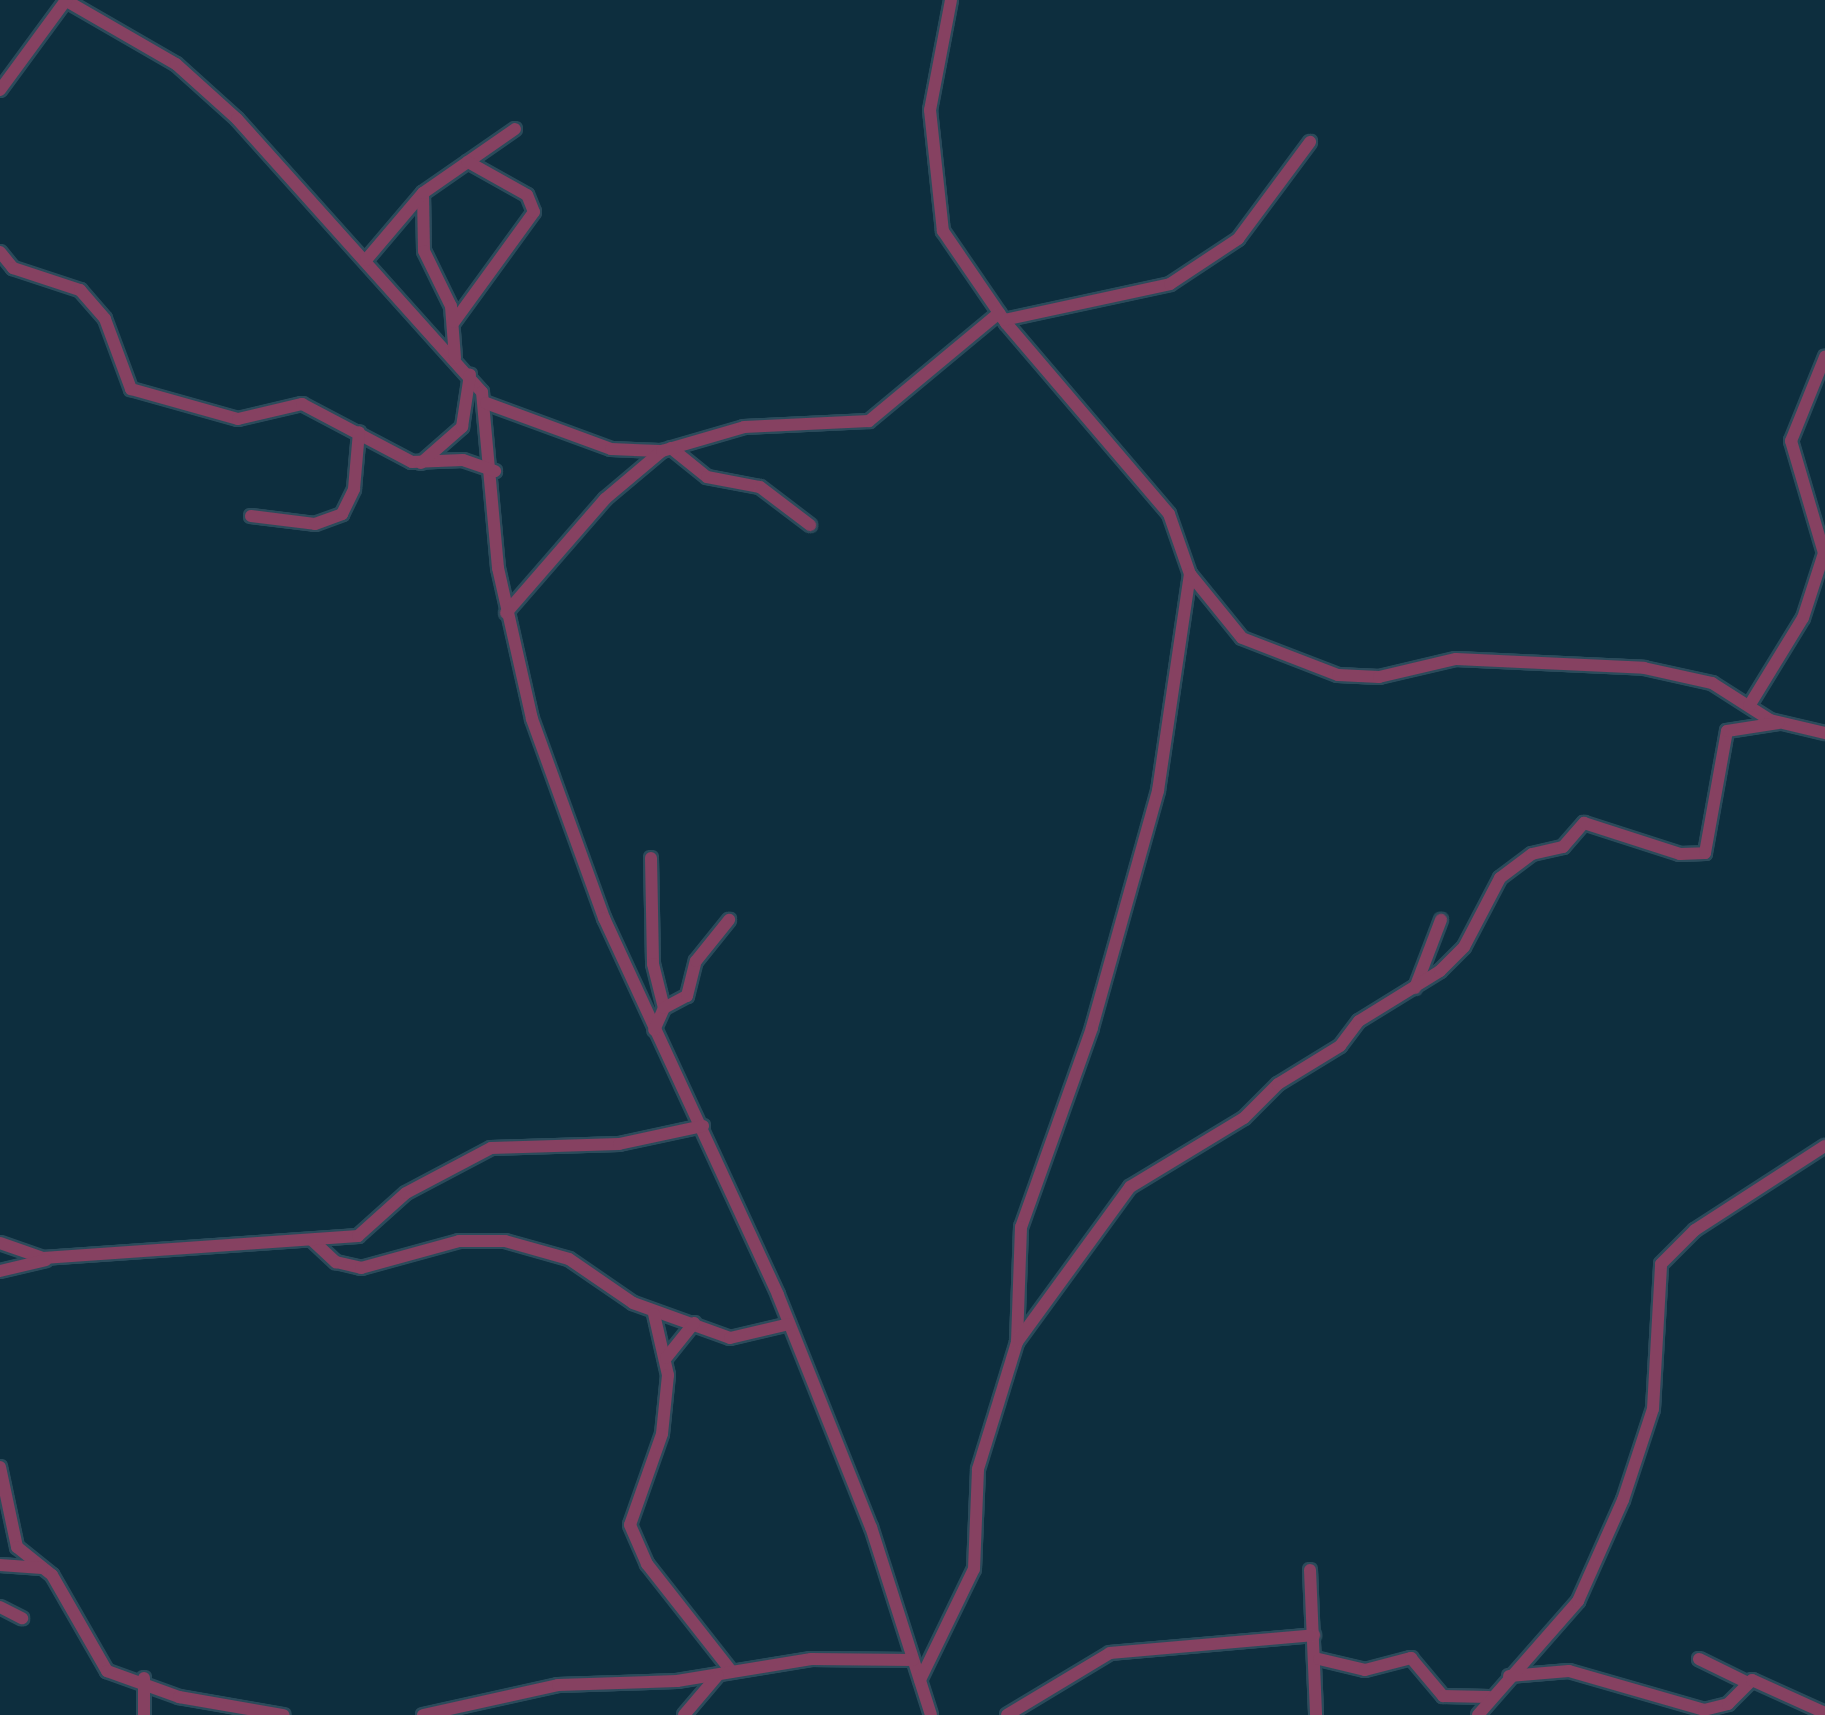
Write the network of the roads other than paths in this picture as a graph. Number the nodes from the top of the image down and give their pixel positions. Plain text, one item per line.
1 (66, 0) edge
2 (950, 0) edge
3 (0, 90) edge
4 (514, 129) dead end
5 (1310, 142) dead end
6 (468, 162) junction
7 (424, 193) junction
8 (0, 252) edge
9 (366, 260) junction
10 (1001, 317) junction
11 (454, 322) junction
12 (1825, 357) edge
13 (454, 358) junction
14 (470, 375) junction
15 (486, 404) junction
16 (358, 432) junction
17 (667, 450) junction
18 (421, 463) junction
19 (495, 472) junction
20 (251, 516) dead end
21 (810, 524) dead end
22 (1190, 574) junction
23 (506, 614) junction
24 (1748, 706) junction
25 (1778, 723) junction
26 (1825, 733) edge
27 (651, 858) dead end
28 (729, 920) dead end
29 (1441, 920) dead end
30 (1415, 988) junction
31 (664, 1008) junction
32 (654, 1030) junction
33 (703, 1126) junction
34 (1825, 1146) edge
35 (312, 1240) junction
36 (0, 1243) edge
37 (53, 1257) junction
38 (0, 1271) edge
39 (654, 1314) junction
40 (694, 1324) junction
41 (789, 1324) junction
42 (1017, 1342) junction
43 (666, 1358) junction
44 (0, 1467) edge
45 (0, 1564) edge
46 (44, 1568) junction
47 (1310, 1570) dead end
48 (0, 1607) edge
49 (22, 1618) dead end
50 (1314, 1635) junction
51 (1319, 1659) junction
52 (1699, 1659) dead end
53 (913, 1660) junction
54 (725, 1674) junction
55 (1508, 1676) junction
56 (144, 1678) junction
57 (920, 1680) junction
58 (1746, 1682) junction
59 (1490, 1698) junction
60 (1825, 1713) edge
61 (144, 1715) edge
62 (283, 1715) edge
63 (423, 1715) edge
64 (684, 1715) edge
65 (931, 1715) edge
66 (1007, 1715) edge
67 (1316, 1715) edge
68 (1478, 1715) edge

1 - 3 street
1 - 9 street
2 - 10 street
4 - 6 street
5 - 10 street
6 - 7 street
6 - 11 street
7 - 9 street
7 - 11 street
8 - 16 street
9 - 13 street
10 - 17 street
10 - 22 street
11 - 13 street
12 - 24 street
13 - 14 street
14 - 15 street
14 - 18 street
15 - 17 street
15 - 19 street
16 - 18 street
16 - 20 street
17 - 21 street
17 - 23 street
18 - 19 street
19 - 23 street
22 - 24 street
22 - 42 street
23 - 32 street
24 - 25 street
25 - 26 street
25 - 30 street
27 - 31 street
28 - 31 street
29 - 30 street
30 - 42 street
31 - 32 street
32 - 33 street
33 - 35 street
33 - 41 street
34 - 55 street
35 - 37 street
35 - 39 street
36 - 37 street
37 - 38 street
39 - 40 street
39 - 43 street
40 - 41 street
40 - 43 street
41 - 53 street
42 - 57 street
43 - 54 street
44 - 46 street
45 - 46 street
46 - 56 street
47 - 50 street
48 - 49 street
50 - 51 street
50 - 66 street
51 - 59 street
51 - 67 street
52 - 58 street
53 - 54 street
53 - 57 street
54 - 63 street
54 - 64 street
55 - 58 street
55 - 59 street
56 - 61 street
56 - 62 street
57 - 65 street
58 - 60 street
59 - 68 street

